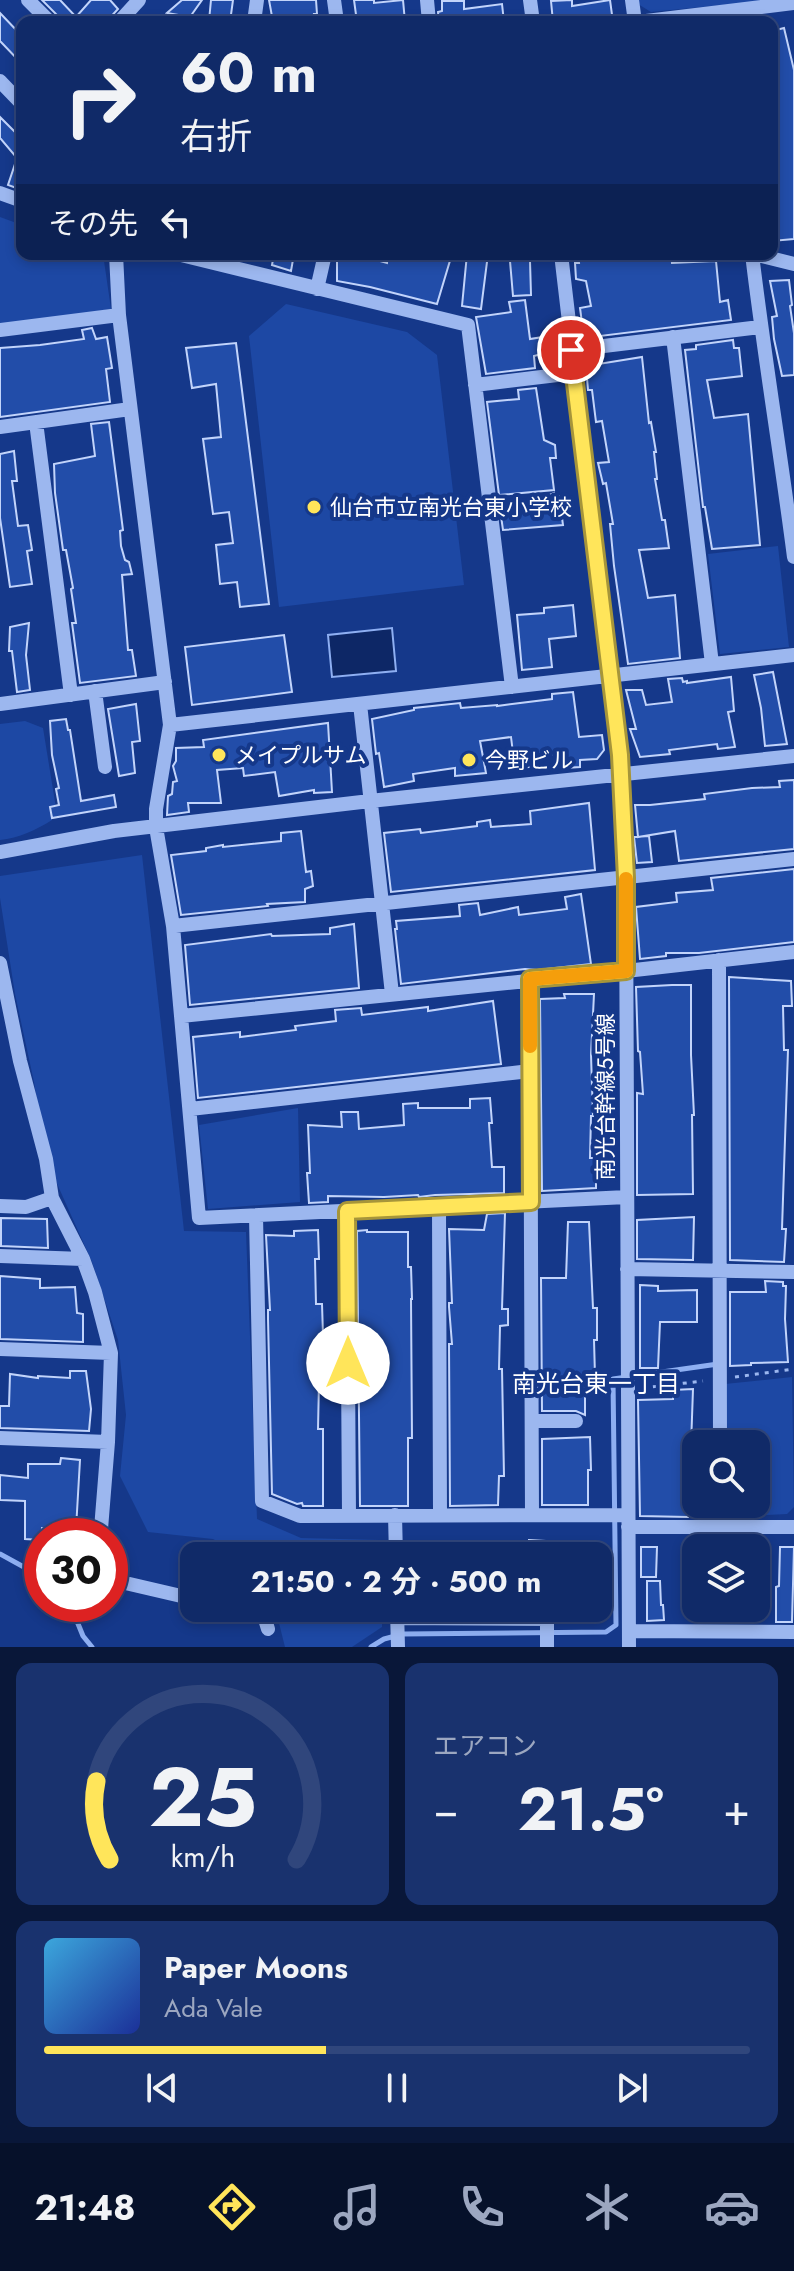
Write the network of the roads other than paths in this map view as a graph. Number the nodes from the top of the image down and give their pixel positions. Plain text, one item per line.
1 (28, 0) edge
2 (139, 0) edge
3 (793, 3) edge
4 (44, 16) edge
5 (124, 16) edge
6 (729, 16) edge
7 (0, 81) edge
8 (16, 98) edge
9 (116, 260) edge
10 (201, 260) edge
11 (324, 260) edge
12 (562, 260) edge
13 (754, 260) edge
14 (317, 289) junction
15 (119, 315) junction
16 (760, 327) junction
17 (0, 330) edge
18 (673, 337) junction
19 (571, 350) junction
20 (574, 373) junction
21 (475, 385) junction
22 (130, 409) junction
23 (36, 422) junction
24 (0, 427) edge
25 (787, 454) edge
26 (794, 557) edge
27 (794, 655) edge
28 (712, 664) junction
29 (609, 676) junction
30 (165, 682) junction
31 (512, 687) junction
32 (95, 691) junction
33 (71, 695) junction
34 (0, 704) edge
35 (360, 704) junction
36 (170, 725) junction
37 (794, 756) edge
38 (105, 767) dead end
39 (621, 774) junction
40 (370, 801) junction
41 (156, 827) junction
42 (0, 852) edge
43 (794, 859) edge
44 (626, 878) junction
45 (382, 904) junction
46 (173, 926) junction
47 (794, 952) edge
48 (719, 960) junction
49 (0, 963) edge
50 (626, 971) junction
51 (530, 979) junction
52 (392, 994) junction
53 (4, 1001) edge
54 (181, 1016) junction
55 (530, 1071) junction
56 (190, 1109) junction
57 (627, 1197) junction
58 (52, 1198) junction
59 (531, 1202) junction
60 (0, 1206) edge
61 (439, 1207) junction
62 (347, 1211) junction
63 (256, 1216) junction
64 (0, 1256) edge
65 (83, 1259) junction
66 (627, 1269) junction
67 (719, 1271) junction
68 (794, 1272) edge
69 (0, 1349) edge
70 (111, 1353) junction
71 (532, 1421) junction
72 (576, 1421) dead end
73 (720, 1430) edge
74 (0, 1438) edge
75 (108, 1442) junction
76 (532, 1514) junction
77 (395, 1515) junction
78 (440, 1515) junction
79 (349, 1516) junction
80 (102, 1518) edge
81 (620, 1518) junction
82 (720, 1518) edge
83 (720, 1527) junction
84 (794, 1527) edge
85 (396, 1542) edge
86 (128, 1584) edge
87 (180, 1596) edge
88 (266, 1622) edge
89 (397, 1628) edge
90 (268, 1629) dead end
91 (629, 1631) junction
92 (794, 1632) edge
93 (547, 1646) edge
94 (629, 1647) edge

1 - 4 street
2 - 5 street
3 - 6 street
7 - 8 street
9 - 15 street
10 - 14 street
11 - 14 street
12 - 19 street, 南光台幹線５号線
13 - 16 street
14 - 21 street
15 - 17 street
15 - 22 street
16 - 18 street
16 - 25 street
18 - 19 street
18 - 28 street
19 - 20 street, 南光台幹線５号線
20 - 21 street
20 - 29 street, 南光台幹線５号線
21 - 31 street
22 - 23 street
22 - 30 street
23 - 24 street
23 - 33 street
25 - 26 street
27 - 28 street
28 - 29 street
29 - 31 street
29 - 39 street, 南光台幹線５号線
30 - 32 street
30 - 36 street
31 - 35 street
32 - 33 street
32 - 38 street
33 - 34 street
35 - 36 street
35 - 40 street
36 - 41 street
37 - 39 street
39 - 40 street
39 - 44 street, 南光台幹線５号線
40 - 41 street
40 - 45 street
41 - 42 street
41 - 46 street
43 - 44 street
44 - 45 street
44 - 50 street, 南光台幹線５号線
45 - 46 street
45 - 52 street
46 - 54 street
47 - 48 street
48 - 50 street
48 - 67 street
49 - 53 street
50 - 51 street
50 - 57 street, 南光台幹線５号線
51 - 52 street
51 - 55 street
52 - 54 street
53 - 58 street
54 - 56 street
55 - 56 street
55 - 59 street
56 - 63 street
57 - 59 street
57 - 66 street, 南光台幹線５号線
58 - 60 street
58 - 65 street
59 - 61 street
59 - 71 street
61 - 62 street
61 - 78 street
62 - 63 street
62 - 79 street
63 - 79 street
64 - 65 street
65 - 70 street
66 - 67 street
66 - 81 street, 南光台幹線５号線
67 - 68 street
67 - 73 street
69 - 70 street
70 - 75 street
71 - 72 street
71 - 76 street
74 - 75 street
75 - 80 street
76 - 78 street
76 - 81 street
77 - 78 street
77 - 79 street
77 - 85 street
81 - 83 street
81 - 91 street, 南光台幹線５号線
82 - 83 street
83 - 84 street
86 - 87 street
88 - 90 street
89 - 93 street
91 - 92 street
91 - 94 street, 南光台幹線５号線

